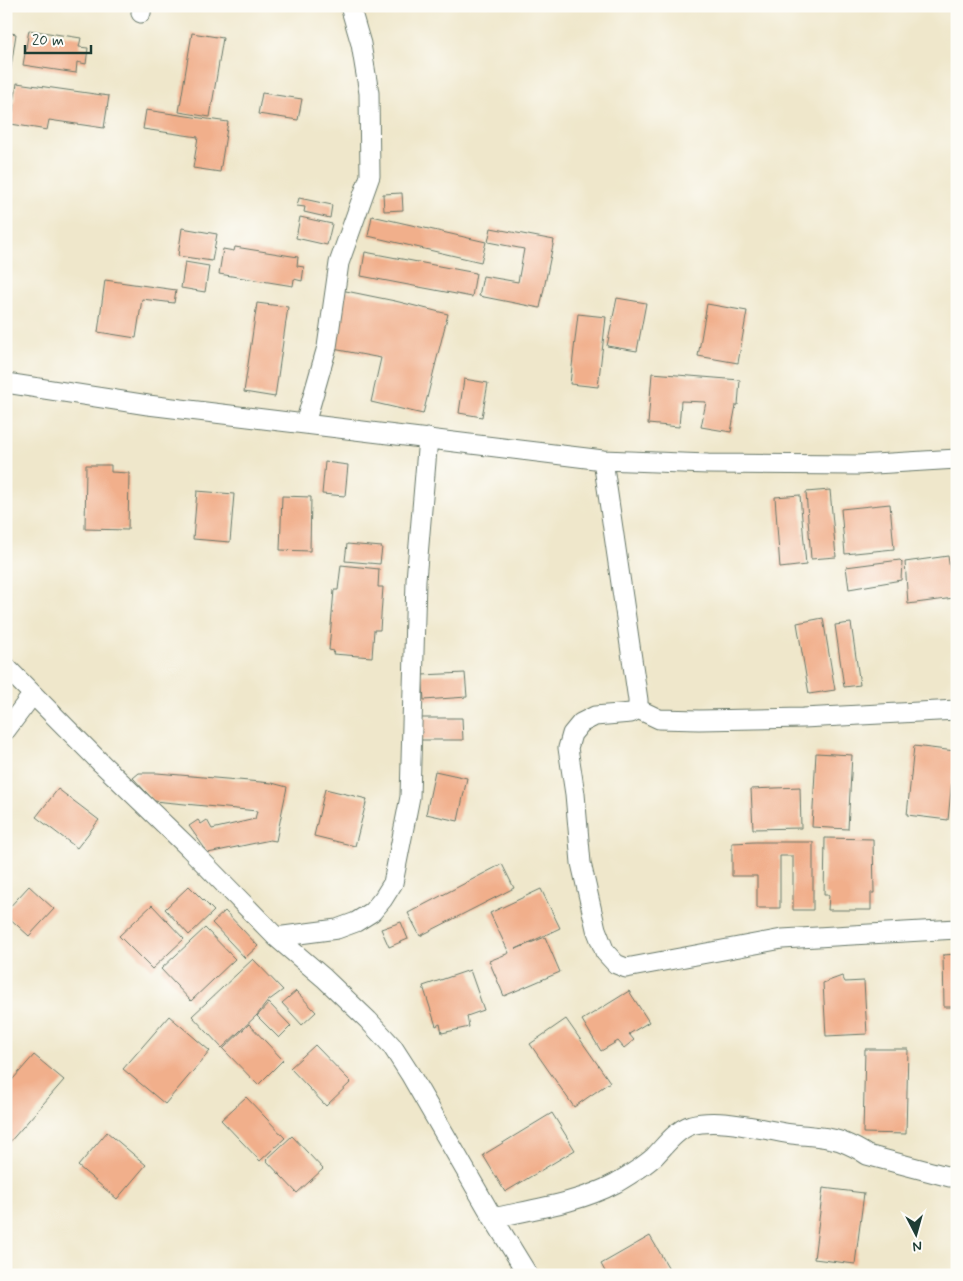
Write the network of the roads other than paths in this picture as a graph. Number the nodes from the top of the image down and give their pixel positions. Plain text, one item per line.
1 (350, 6) edge
2 (6, 384) edge
3 (306, 424) junction
4 (428, 438) junction
5 (603, 460) junction
6 (957, 460) edge
7 (6, 667) edge
8 (33, 694) junction
9 (638, 709) junction
10 (957, 710) edge
11 (6, 730) edge
12 (957, 929) edge
13 (276, 937) junction
14 (957, 1177) edge
15 (493, 1218) junction
16 (528, 1275) edge

1 - 3 street
2 - 3 street
3 - 4 street
4 - 5 street
4 - 13 street
5 - 6 street
5 - 9 street
7 - 8 street
8 - 11 street
8 - 13 street
9 - 10 street
9 - 12 street
13 - 15 street
14 - 15 street
15 - 16 street

